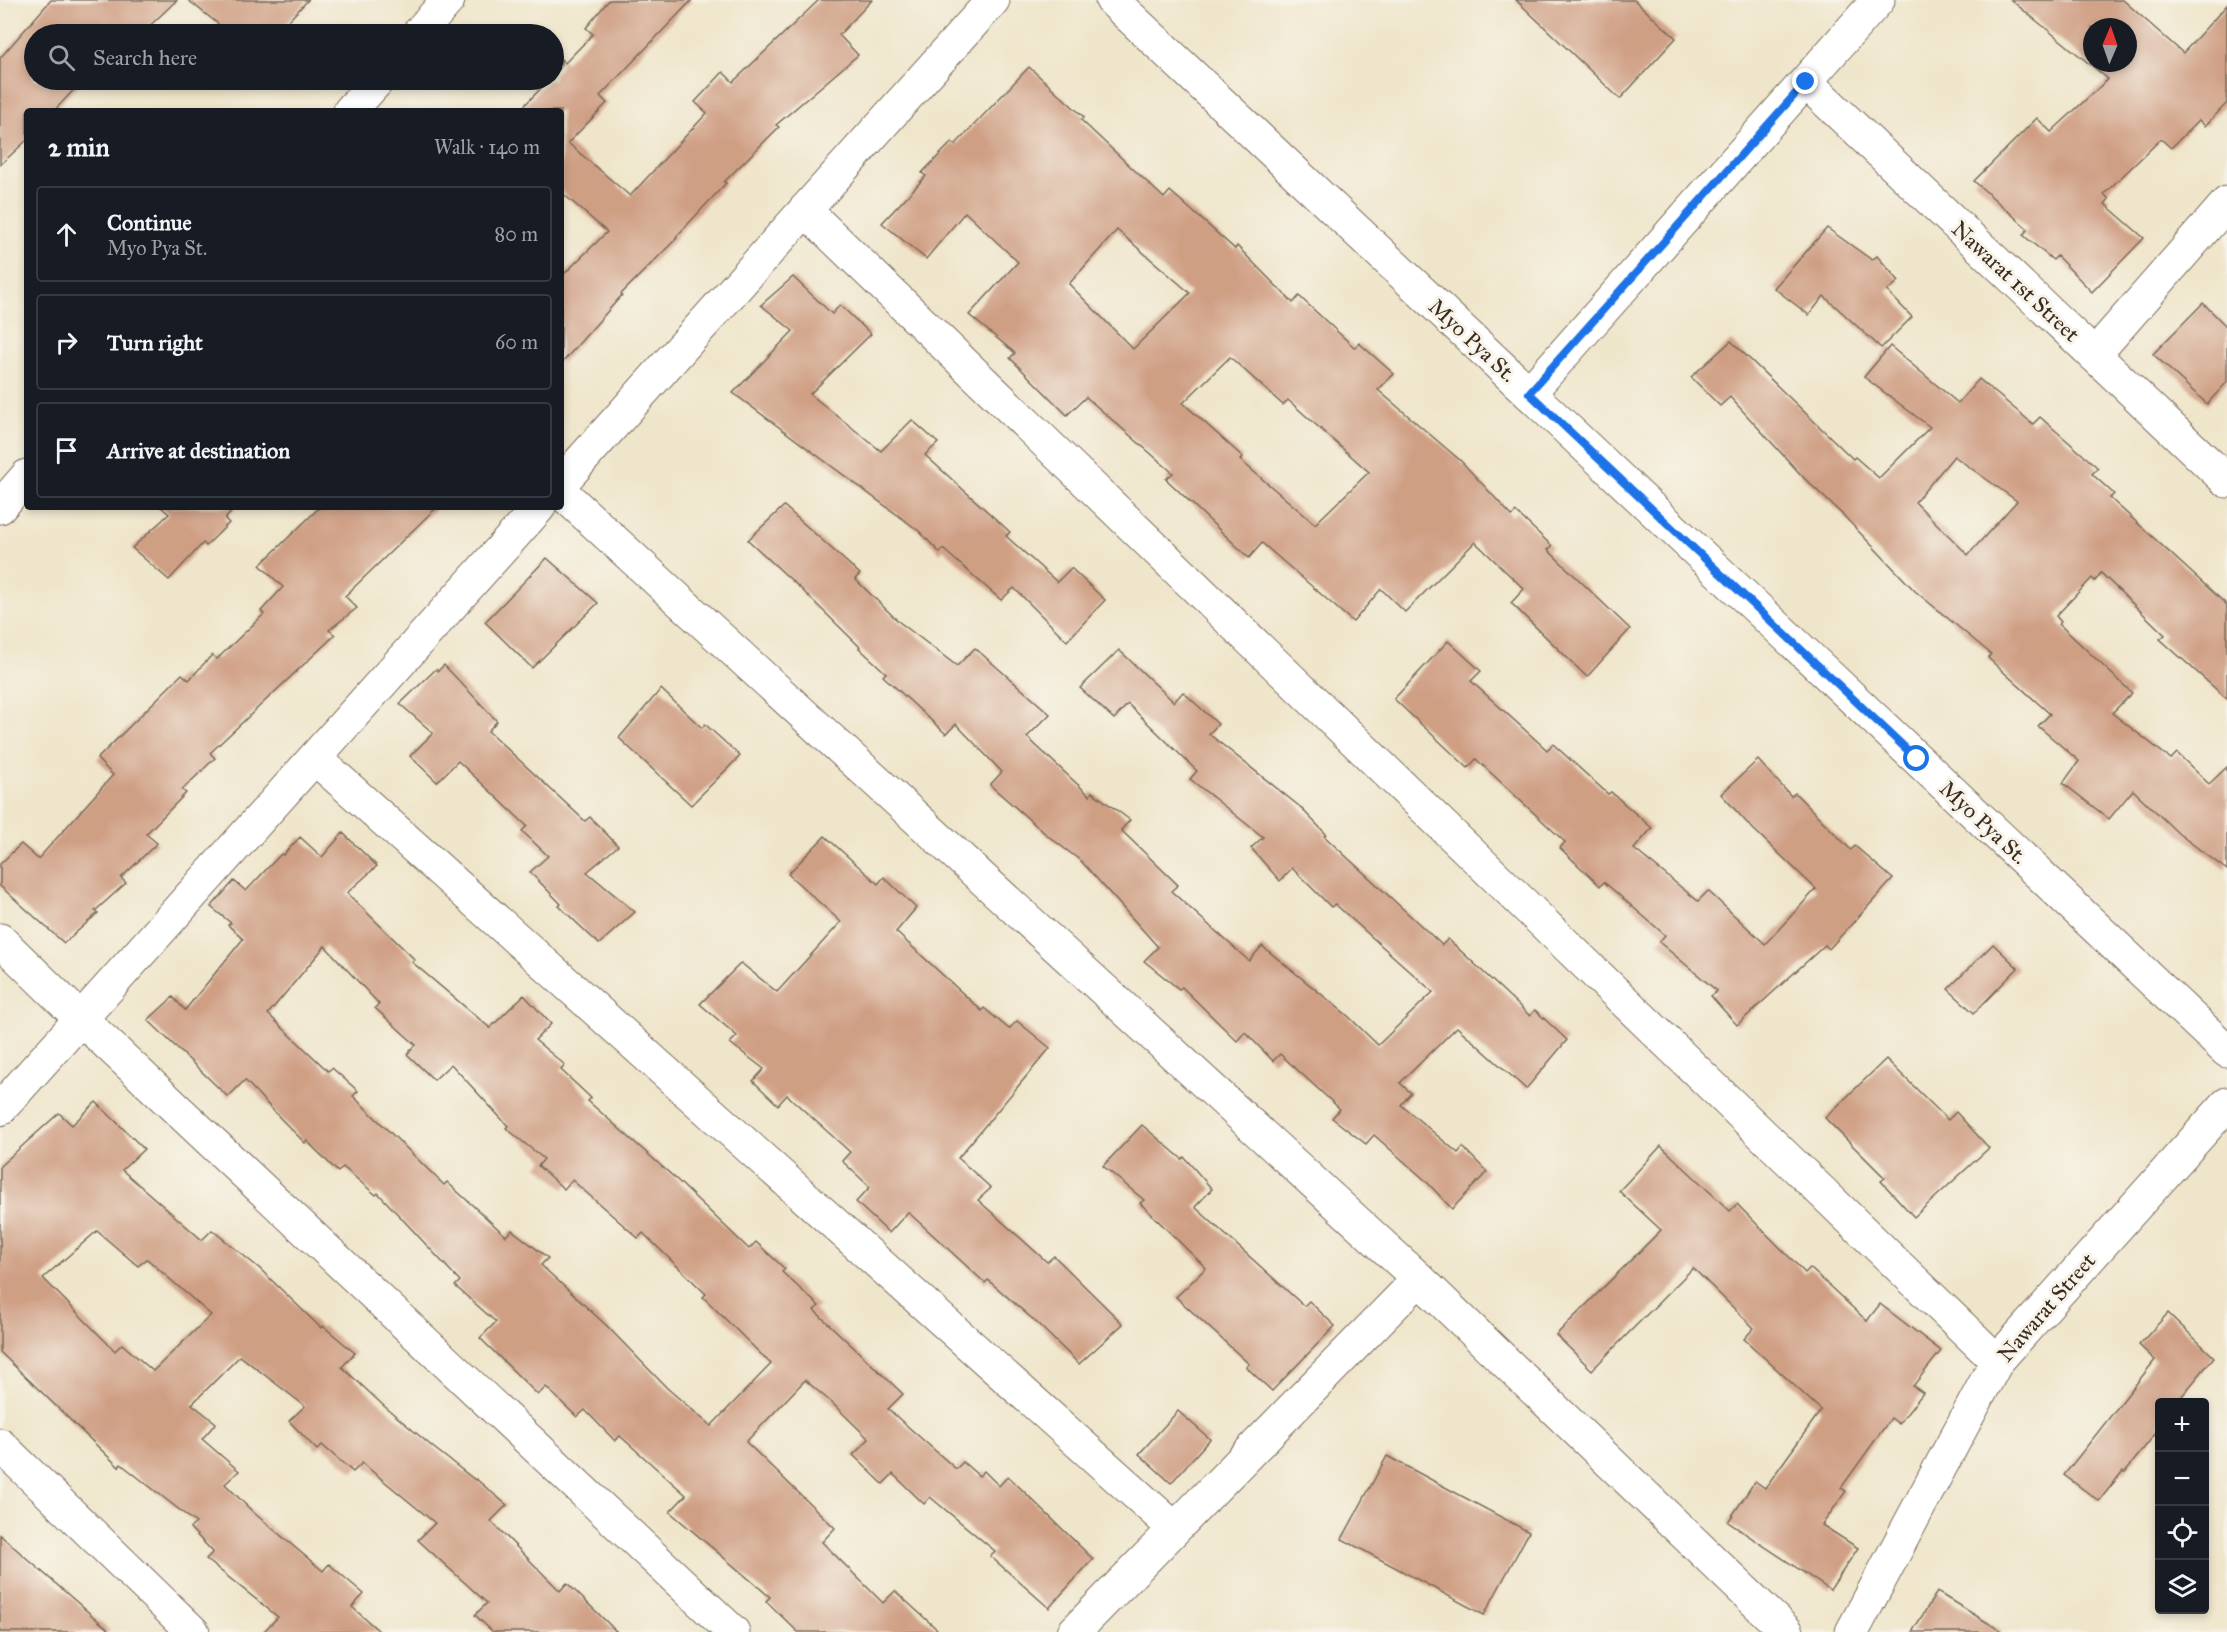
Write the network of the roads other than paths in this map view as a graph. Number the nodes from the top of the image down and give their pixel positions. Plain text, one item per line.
1 (448, 0) edge
2 (993, 0) edge
3 (1112, 0) edge
4 (1878, 0) edge
5 (427, 24) edge
6 (1806, 82) junction
7 (369, 90) edge
8 (353, 108) edge
9 (2227, 203) edge
10 (805, 210) junction
11 (2094, 355) junction
12 (1529, 393) junction
13 (564, 480) edge
14 (2227, 481) edge
15 (564, 495) edge
16 (536, 510) edge
17 (315, 758) junction
18 (0, 940) edge
19 (81, 1019) junction
20 (2227, 1051) edge
21 (2227, 1104) edge
22 (0, 1109) edge
23 (1419, 1280) junction
24 (1997, 1361) junction
25 (0, 1445) edge
26 (1174, 1528) junction
27 (193, 1632) edge
28 (733, 1632) edge
29 (1074, 1632) edge
30 (1787, 1632) edge
31 (1852, 1632) edge

1 - 5 street
2 - 10 street
3 - 12 street, Myo Pya St.
4 - 6 street
6 - 11 street, Nawarat 1st Street
6 - 12 street
7 - 8 street
9 - 11 street
10 - 13 street
10 - 24 street
11 - 14 street, Nawarat 1st Street
12 - 20 street, Myo Pya St.
15 - 23 street
16 - 17 street
17 - 19 street
17 - 26 street
18 - 19 street
19 - 22 street
19 - 28 street
21 - 24 street, Nawarat Street
23 - 26 street
23 - 30 street
24 - 31 street, Nawarat Street
25 - 27 street
26 - 29 street

